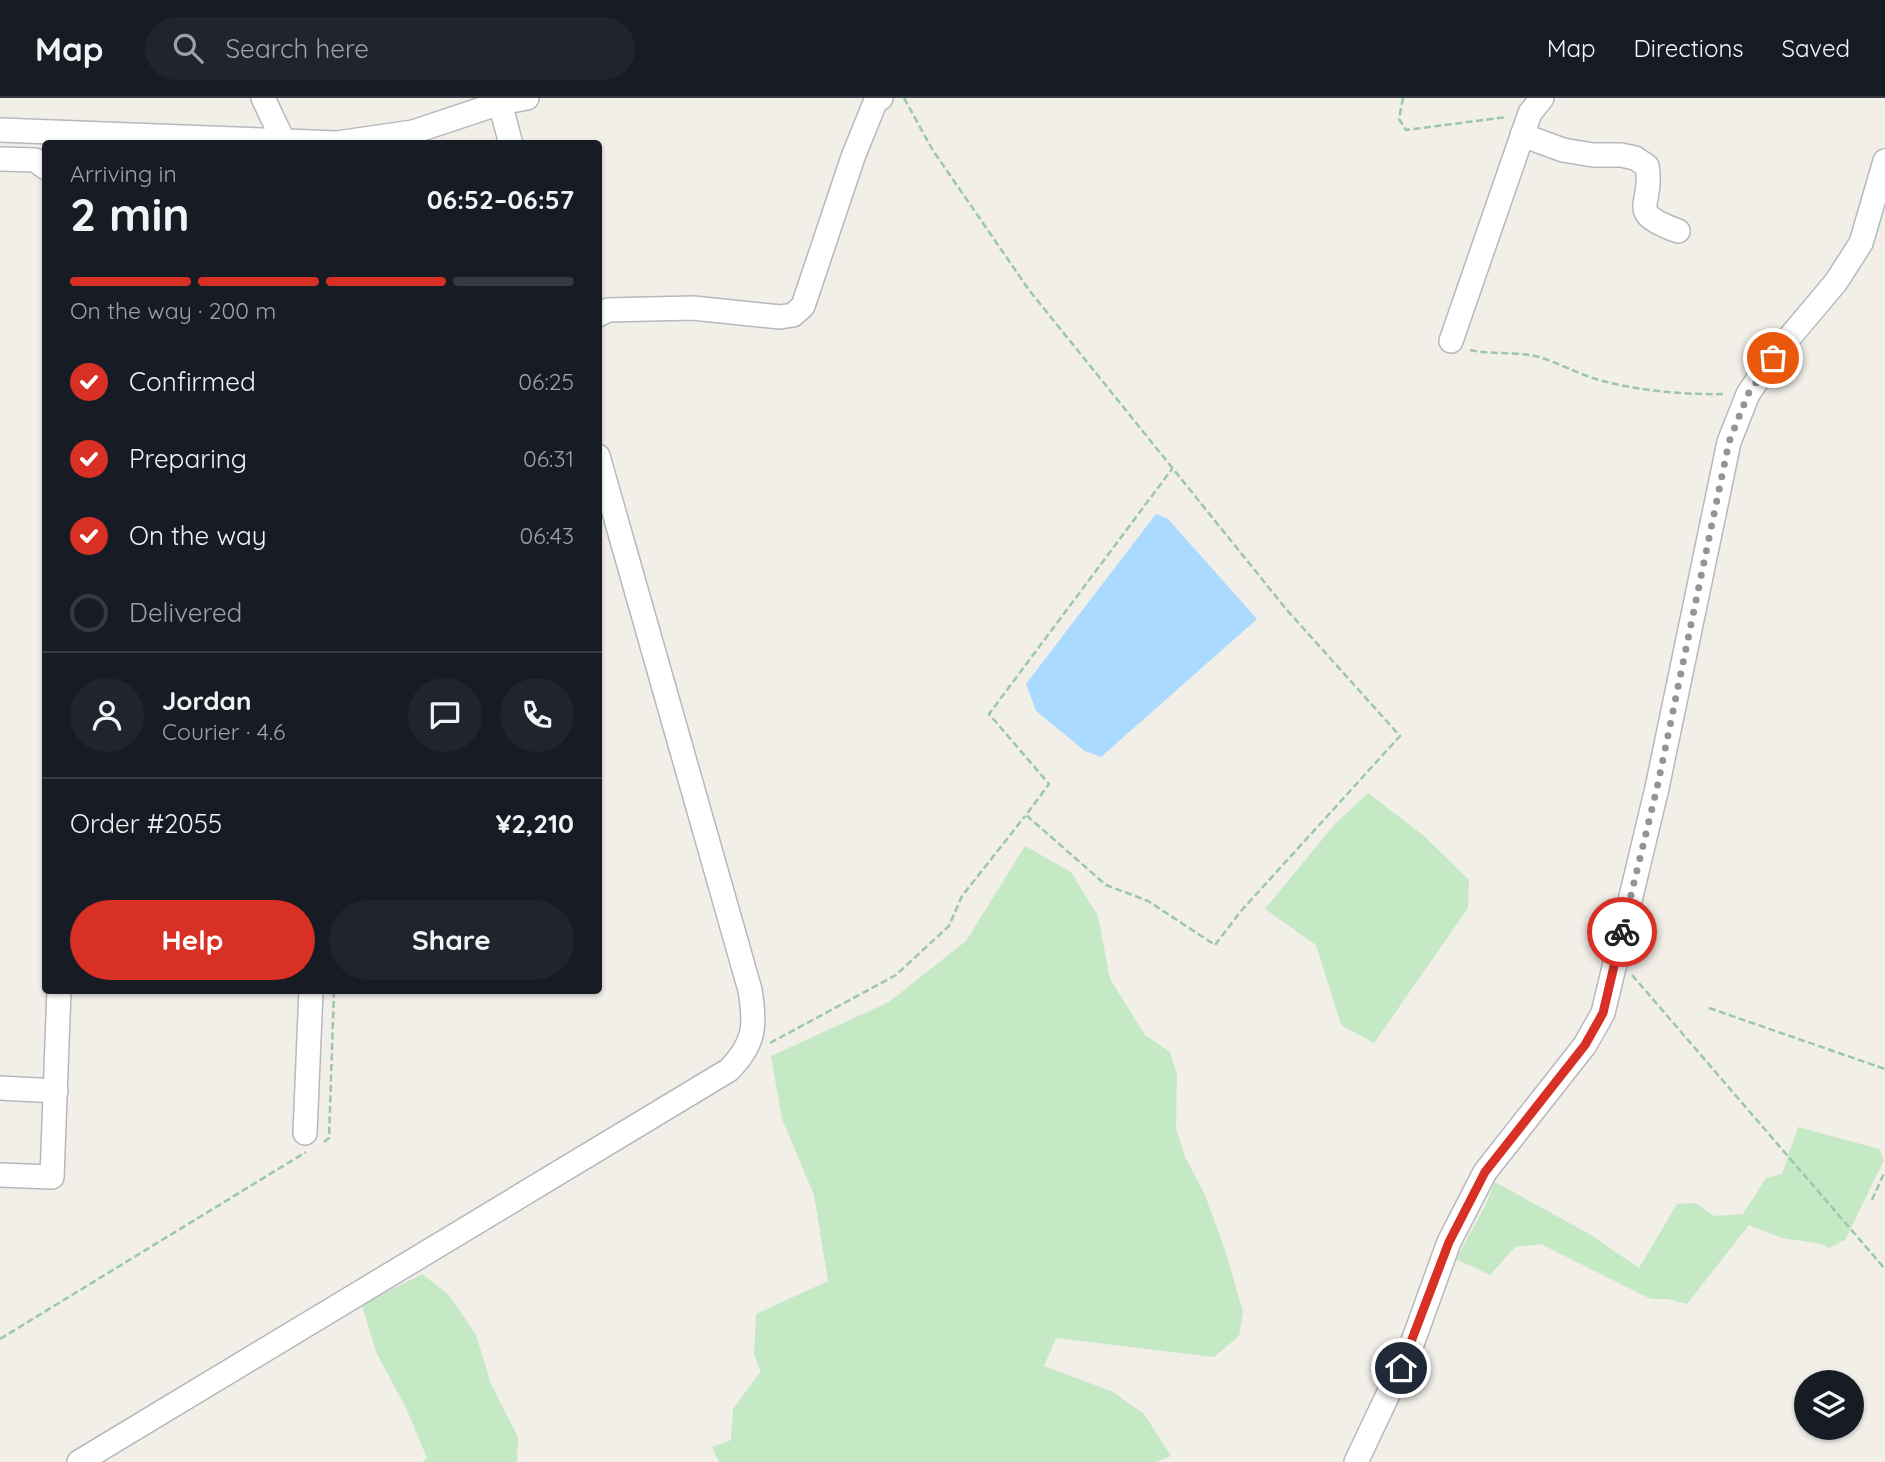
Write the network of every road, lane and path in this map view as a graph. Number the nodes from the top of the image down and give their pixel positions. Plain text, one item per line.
1 (263, 98) edge
2 (527, 98) edge
3 (881, 98) edge
4 (904, 98) edge
5 (1403, 98) edge
6 (500, 103) junction
7 (1536, 105) edge
8 (0, 130) edge
9 (1522, 135) junction
10 (89, 138) edge
11 (283, 140) joint
12 (371, 140) edge
13 (510, 140) edge
14 (0, 159) edge
15 (1885, 160) edge
16 (42, 165) edge
17 (1678, 231) dead end
18 (602, 313) edge
19 (1451, 341) joint
20 (1748, 394) junction
21 (602, 470) edge
22 (1172, 470) junction
23 (1026, 815) junction
24 (1617, 956) junction
25 (60, 994) edge
26 (311, 994) edge
27 (334, 994) edge
28 (1709, 1008) dead end
29 (749, 1043) junction
30 (1885, 1069) edge
31 (0, 1088) edge
32 (56, 1091) junction
33 (310, 1144) junction
34 (1885, 1171) edge
35 (0, 1175) edge
36 (1872, 1200) dead end
37 (1885, 1269) edge
38 (0, 1339) edge
39 (79, 1462) edge
40 (1356, 1462) edge

1 - 11 street
2 - 6 street
3 - 18 street
4 - 22 path
5 - 7 path
6 - 12 street
6 - 13 street
7 - 9 street
8 - 10 street
9 - 17 street
9 - 19 street
10 - 11 street
14 - 16 street
15 - 20 street
19 - 20 path
20 - 24 street
21 - 29 street
22 - 23 path
22 - 23 path
23 - 29 path
24 - 37 path
24 - 40 street
25 - 32 street
26 - 33 street
27 - 33 path
28 - 30 path
29 - 39 street
31 - 32 street
32 - 35 street
33 - 38 path
34 - 36 path

